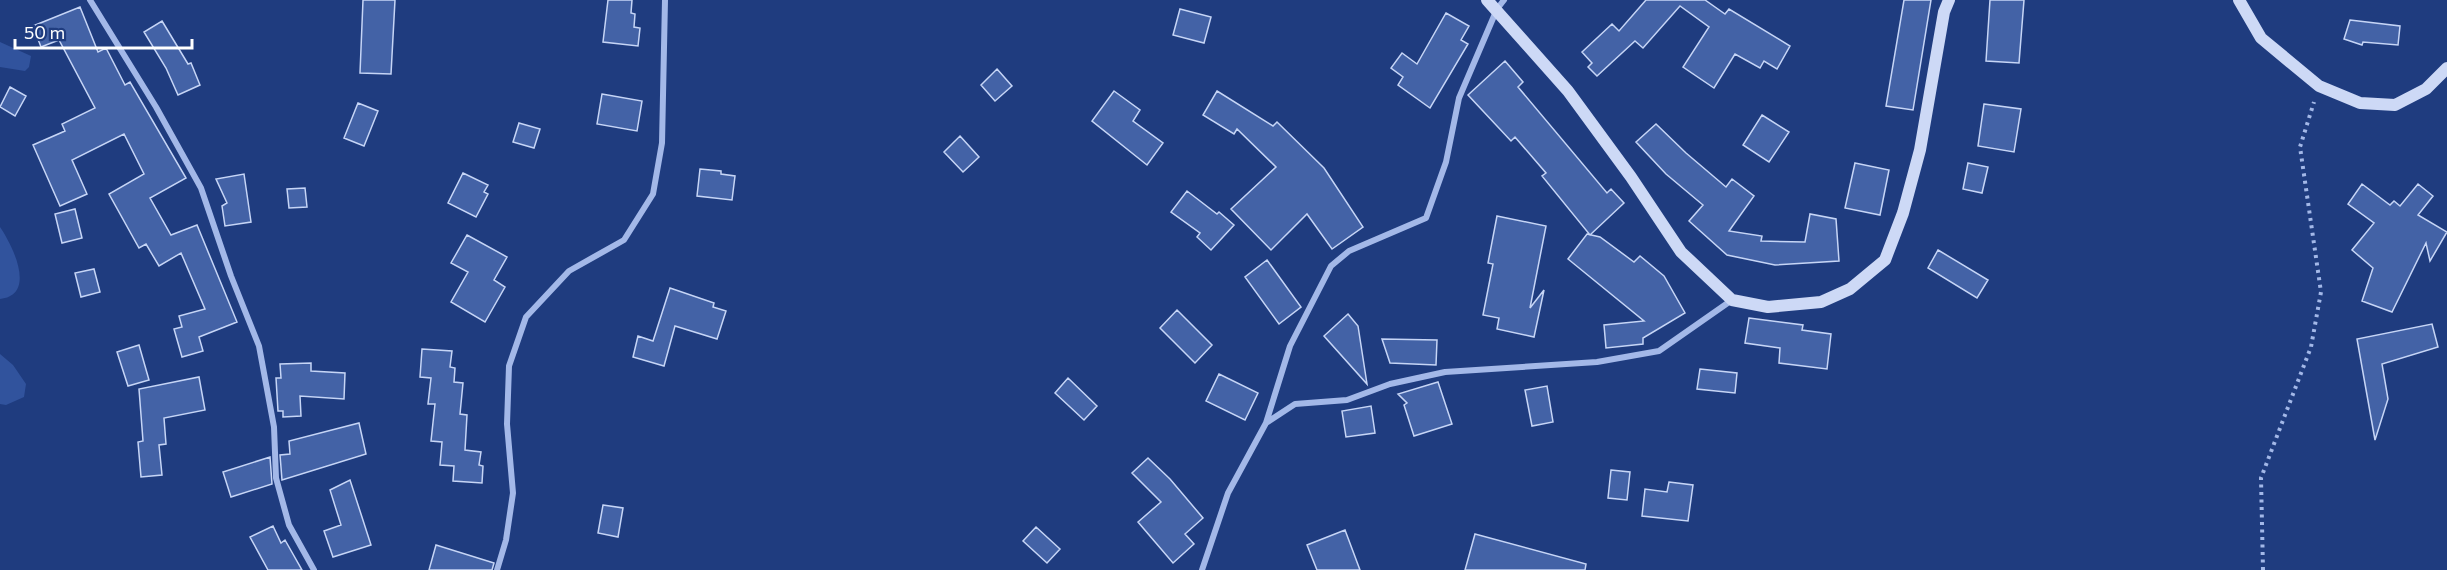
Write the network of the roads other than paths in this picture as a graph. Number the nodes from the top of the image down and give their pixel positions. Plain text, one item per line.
1 (90, 0) edge
2 (665, 0) edge
3 (1487, 0) edge
4 (1949, 0) edge
5 (2239, 0) edge
6 (1501, 5) edge
7 (2447, 68) edge
8 (1732, 300) junction
9 (1266, 423) junction
10 (314, 570) edge
11 (497, 570) edge
12 (1202, 570) edge

1 - 10 street
2 - 11 street
3 - 6 main road
4 - 8 main road
5 - 7 main road
6 - 8 main road
6 - 9 street
8 - 9 street
9 - 12 street

